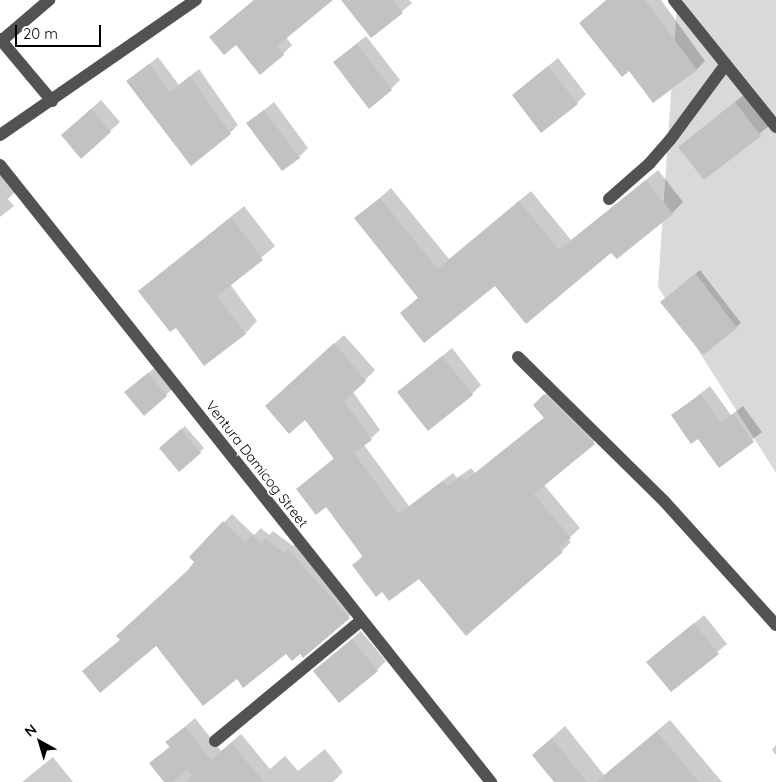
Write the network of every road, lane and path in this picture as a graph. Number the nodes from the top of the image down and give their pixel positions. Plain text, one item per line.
1 (50, 0) edge
2 (196, 0) edge
3 (674, 0) edge
4 (1, 40) edge
5 (726, 64) junction
6 (52, 101) junction
7 (776, 127) edge
8 (0, 135) edge
9 (0, 165) edge
10 (609, 199) dead end
11 (518, 357) dead end
12 (362, 620) junction
13 (776, 625) edge
14 (215, 741) dead end
15 (490, 782) edge

1 - 4 street
2 - 6 street
3 - 5 street
4 - 6 street
5 - 7 street
5 - 10 street
6 - 8 street
9 - 12 street, Ventura Damicog Street
11 - 13 street
12 - 14 street
12 - 15 street, Ventura Damicog Street

